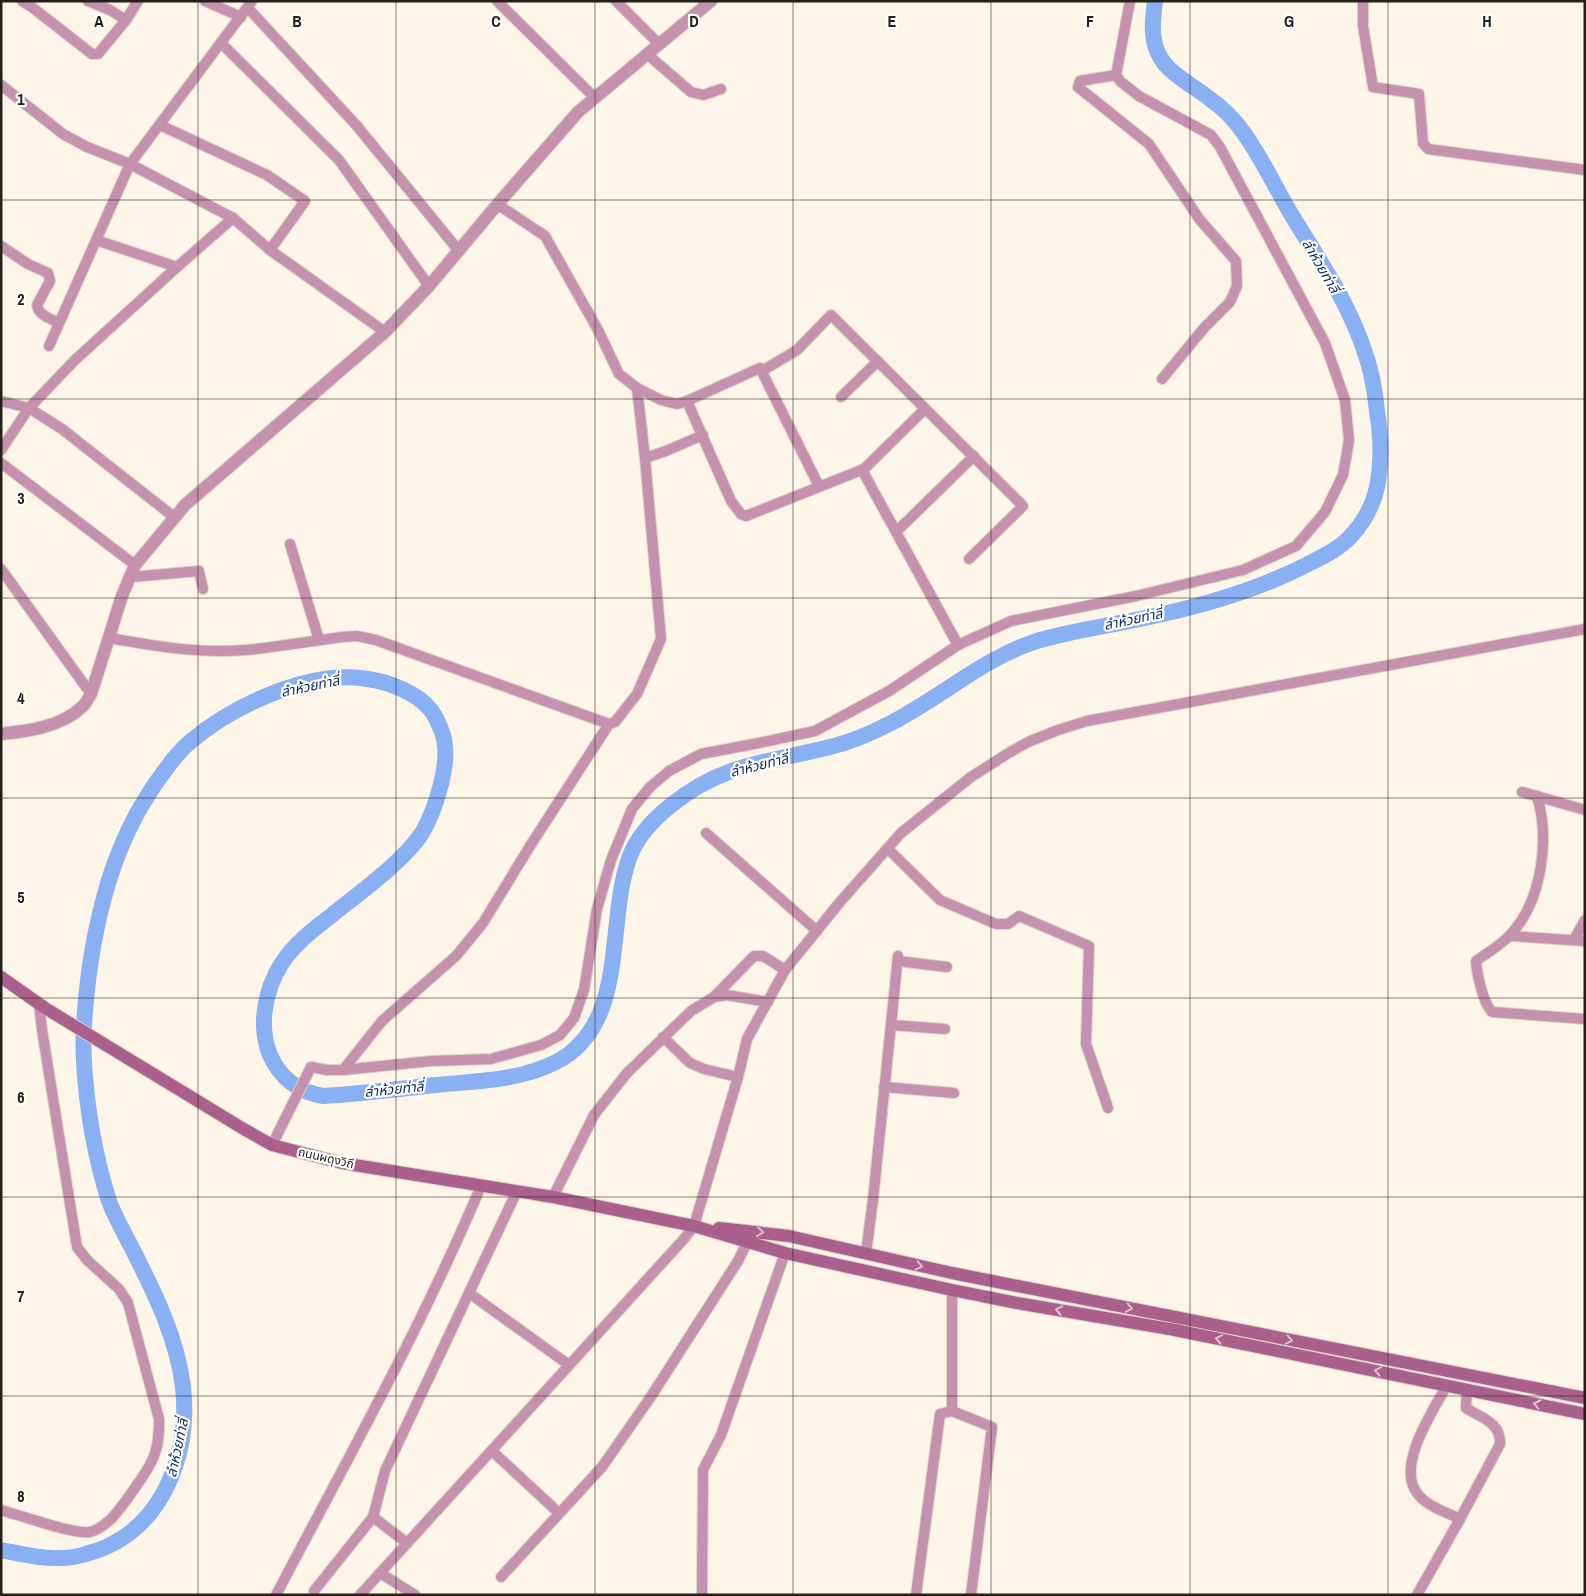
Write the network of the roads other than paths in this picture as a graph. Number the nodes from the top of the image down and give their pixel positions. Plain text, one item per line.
1 (22, 1) edge
2 (88, 1) edge
3 (138, 1) edge
4 (205, 1) edge
5 (497, 1) edge
6 (616, 1) edge
7 (712, 1) edge
8 (1130, 1) edge
9 (1362, 1) edge
10 (250, 4) edge
11 (241, 17) junction
12 (126, 20) junction
13 (221, 43) junction
14 (659, 44) junction
15 (646, 54) junction
16 (1116, 75) junction
17 (1, 85) edge
18 (722, 89) dead end
19 (595, 98) junction
20 (160, 125) junction
21 (130, 164) junction
22 (1585, 170) edge
23 (497, 204) junction
24 (233, 218) junction
25 (96, 240) junction
26 (1, 246) edge
27 (270, 250) junction
28 (460, 251) junction
29 (177, 267) junction
30 (429, 286) junction
31 (59, 323) junction
32 (385, 332) junction
33 (49, 346) dead end
34 (878, 361) junction
35 (762, 371) junction
36 (1162, 379) dead end
37 (637, 388) junction
38 (841, 397) dead end
39 (1, 401) edge
40 (687, 401) junction
41 (29, 408) junction
42 (924, 409) junction
43 (703, 435) junction
44 (1, 450) edge
45 (974, 456) junction
46 (645, 458) junction
47 (1, 463) edge
48 (862, 470) junction
49 (819, 486) junction
50 (174, 517) junction
51 (897, 532) junction
52 (290, 544) dead end
53 (969, 559) dead end
54 (1, 569) edge
55 (133, 571) junction
56 (203, 589) dead end
57 (1585, 629) edge
58 (109, 638) junction
59 (319, 640) junction
60 (958, 645) junction
61 (91, 694) junction
62 (609, 724) junction
63 (1, 734) edge
64 (1522, 792) dead end
65 (1536, 796) junction
66 (1585, 810) edge
67 (706, 833) dead end
68 (888, 848) junction
69 (1585, 920) edge
70 (816, 931) junction
71 (1510, 936) junction
72 (1574, 940) junction
73 (1585, 941) edge
74 (947, 967) dead end
75 (785, 970) junction
76 (1, 977) edge
77 (714, 997) junction
78 (768, 1002) junction
79 (42, 1006) junction
80 (1585, 1019) edge
81 (891, 1025) junction
82 (945, 1029) dead end
83 (663, 1038) junction
84 (342, 1070) junction
85 (738, 1077) junction
86 (884, 1087) junction
87 (954, 1093) dead end
88 (1108, 1108) dead end
89 (272, 1145) junction
90 (481, 1186) junction
91 (517, 1191) junction
92 (553, 1197) junction
93 (694, 1226) junction
94 (747, 1243) junction
95 (785, 1253) junction
96 (866, 1253) junction
97 (952, 1290) junction
98 (469, 1293) junction
99 (569, 1365) junction
100 (1447, 1385) junction
101 (1467, 1389) junction
102 (1585, 1398) edge
103 (952, 1411) junction
104 (1585, 1414) edge
105 (492, 1451) junction
106 (1, 1510) edge
107 (559, 1513) junction
108 (374, 1517) junction
109 (1460, 1519) junction
110 (407, 1544) junction
111 (380, 1573) junction
112 (501, 1577) dead end
113 (315, 1594) edge
114 (276, 1595) edge
115 (360, 1595) edge
116 (415, 1595) edge
117 (702, 1595) edge
118 (916, 1595) edge
119 (971, 1595) edge
120 (1417, 1595) edge

1 - 12 street
2 - 12 street
3 - 12 street
4 - 11 street
5 - 19 street
6 - 14 street
7 - 14 street
8 - 16 street
9 - 22 street
10 - 11 street
10 - 28 street
11 - 13 street
13 - 20 street
13 - 30 street
14 - 15 street
15 - 18 street
15 - 19 street
16 - 36 street
16 - 60 street
17 - 21 street
19 - 23 street
20 - 21 street
20 - 27 street
21 - 24 street
21 - 25 street
23 - 28 street
23 - 37 street
24 - 27 street
24 - 29 street
25 - 29 street
25 - 31 street
26 - 31 street
27 - 32 street
28 - 30 street
29 - 41 street
30 - 32 street
31 - 33 street
32 - 50 street
34 - 35 street
34 - 38 street
34 - 42 street
35 - 40 street
35 - 49 street
37 - 40 street
37 - 46 street
39 - 41 street
40 - 43 street
41 - 44 street
41 - 50 street
42 - 45 street
42 - 48 street
43 - 46 street
43 - 49 street
45 - 51 street
45 - 53 street
46 - 62 street
47 - 55 street
48 - 49 street
48 - 51 street
50 - 55 street
51 - 60 street
52 - 59 street
54 - 61 street
55 - 56 street
55 - 58 street
57 - 68 street
58 - 59 street
58 - 61 street
59 - 62 street
60 - 84 street
61 - 63 street
62 - 84 street
64 - 65 street
65 - 66 street
65 - 71 street
67 - 70 street
68 - 70 street
68 - 88 street
69 - 72 street
70 - 75 street
71 - 72 street
71 - 80 street
72 - 73 street
74 - 81 street
75 - 77 street
75 - 78 street
76 - 79 main road, ถนนผดุงวิถี
77 - 78 street
77 - 83 street
78 - 85 street
79 - 89 main road, ถนนผดุงวิถี
79 - 106 street
81 - 82 street
81 - 86 street
83 - 85 street
83 - 92 street
84 - 89 street
85 - 93 street
86 - 87 street
86 - 96 street
89 - 90 main road, ถนนผดุงวิถี
90 - 91 main road, ถนนผดุงวิถี
90 - 114 street
91 - 92 main road, ถนนผดุงวิถี
91 - 98 street
92 - 93 main road, ถนนผดุงวิถี
93 - 94 main road
93 -> 96 main road
93 - 99 street
94 - 95 main road
94 - 107 street
95 - 97 main road
95 - 117 street
96 -> 102 main road
100 -> 97 main road
97 - 103 street
98 - 99 street
98 - 108 street
99 - 105 street
100 - 101 main road
100 - 109 street
104 -> 101 main road
101 - 109 street
103 - 118 street
103 - 119 street
105 - 107 street
105 - 110 street
107 - 112 street
108 - 110 street
108 - 113 street
109 - 120 street
110 - 111 street
111 - 115 street
111 - 116 street

